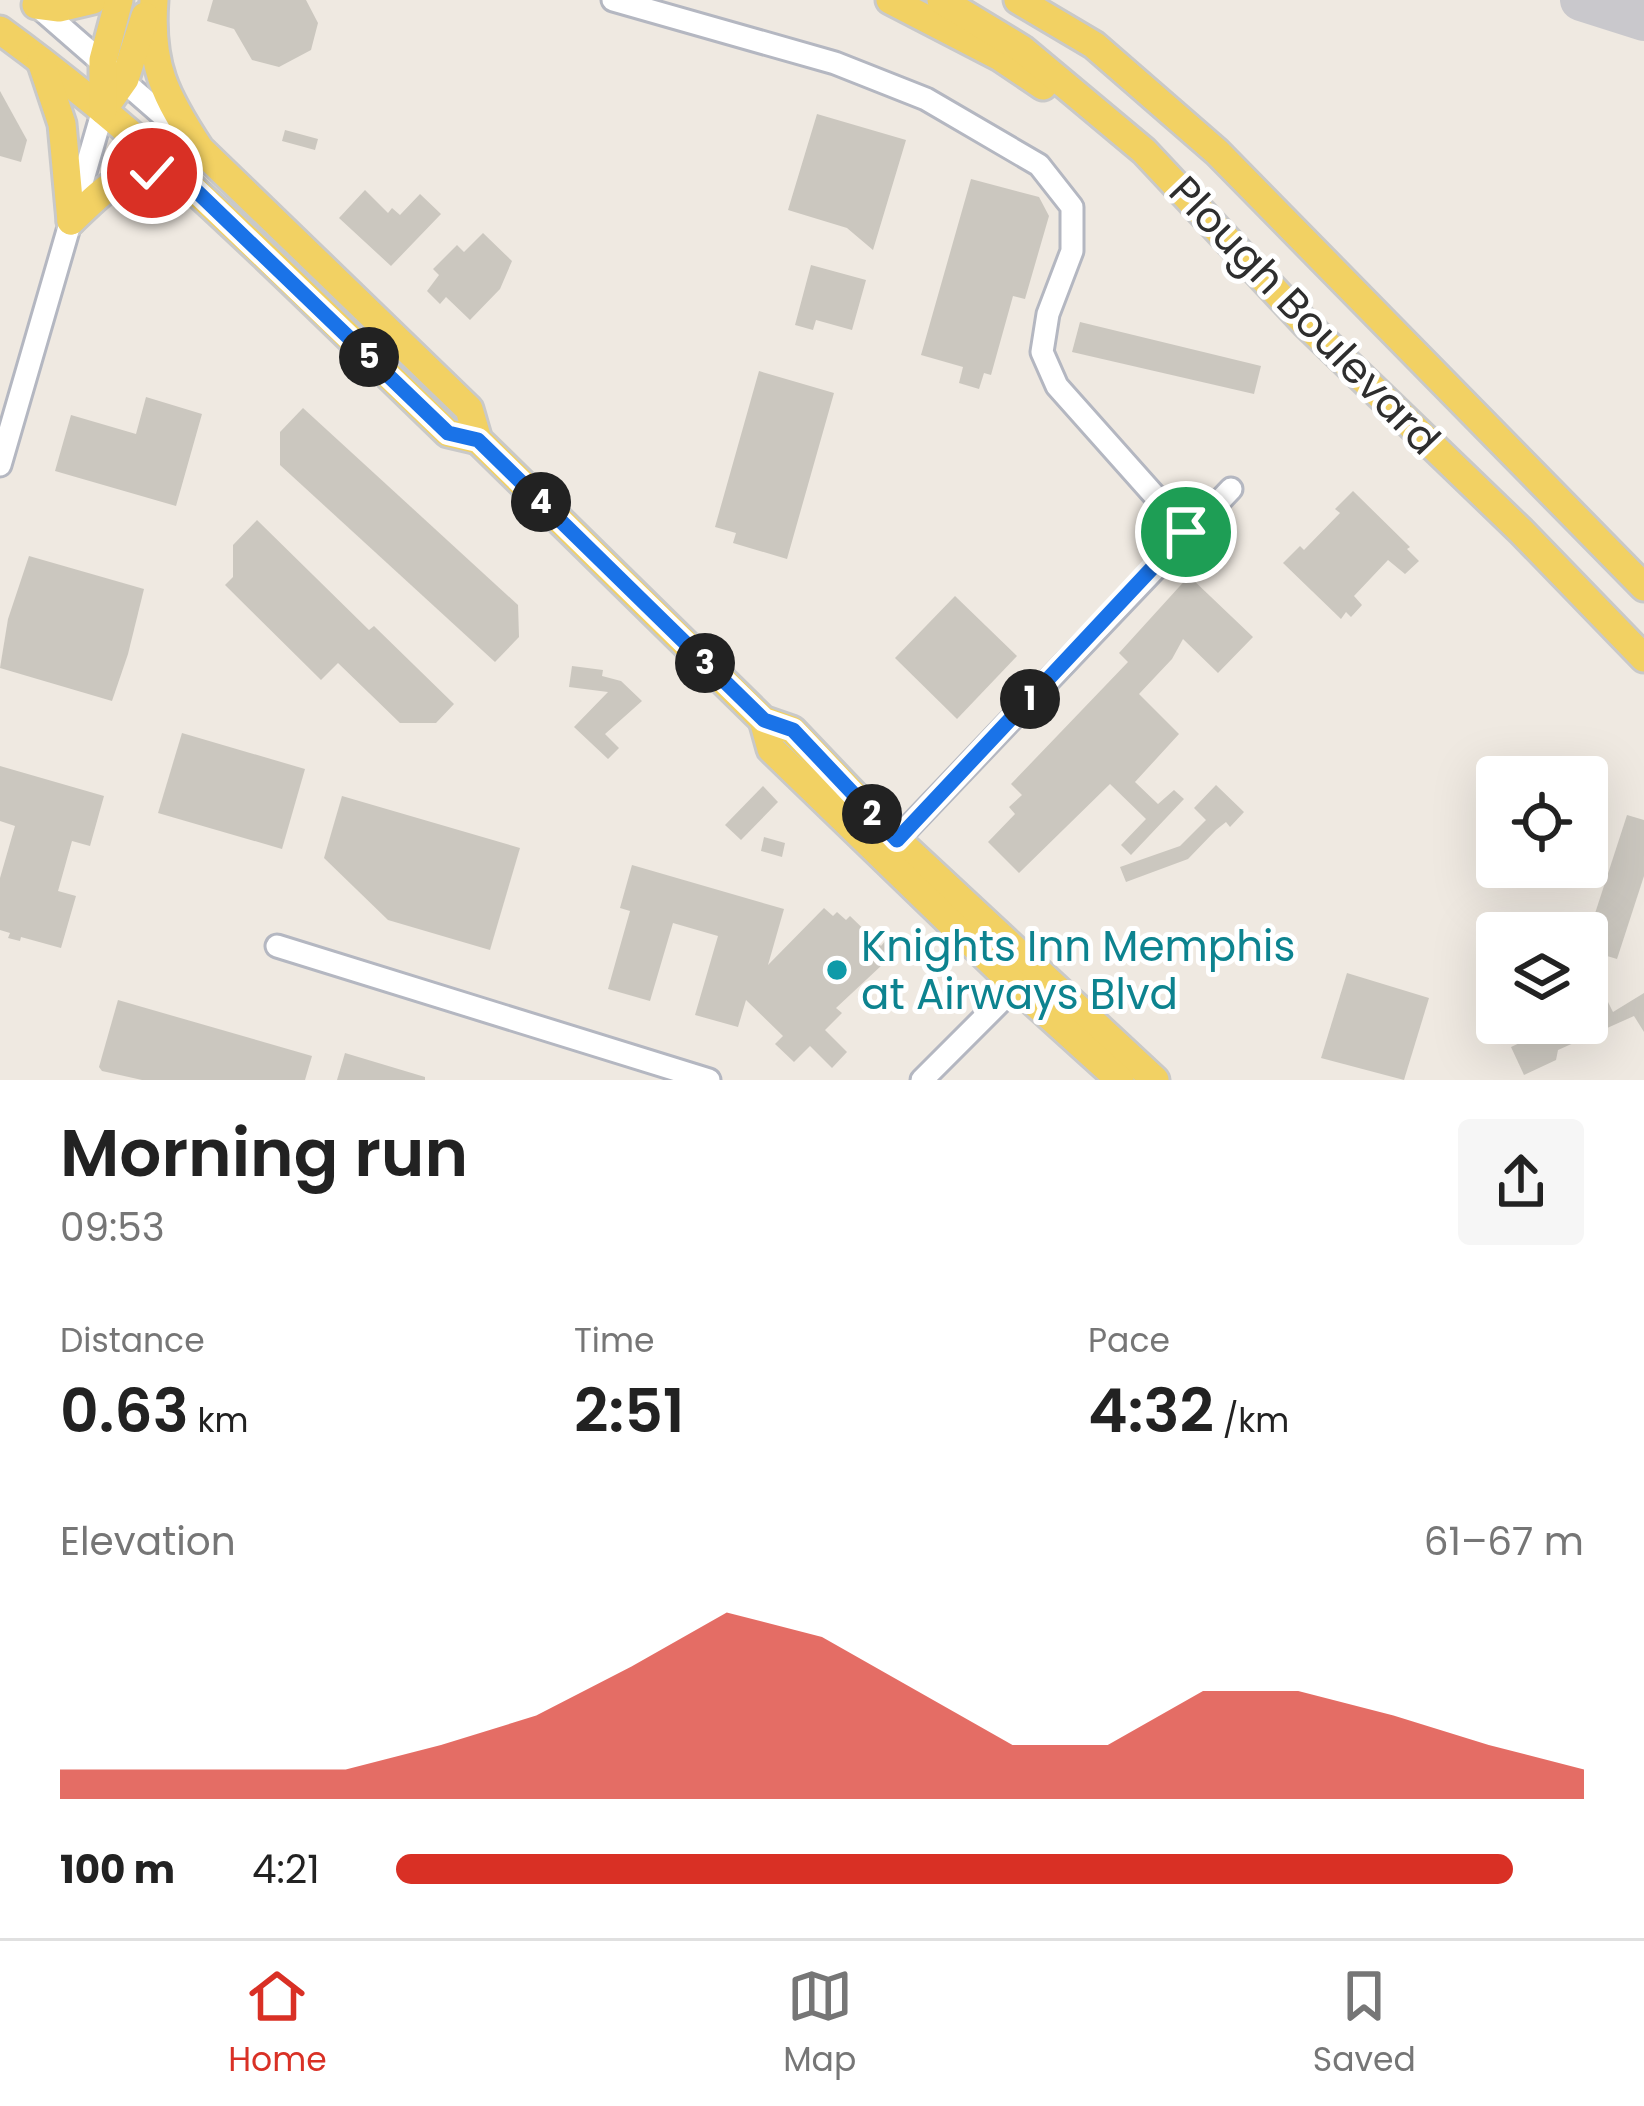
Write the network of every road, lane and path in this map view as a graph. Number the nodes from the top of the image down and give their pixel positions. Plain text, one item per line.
1 (93, 0) edge
2 (119, 0) edge
3 (152, 0) edge
4 (613, 0) edge
5 (890, 0) edge
6 (941, 0) edge
7 (1018, 0) edge
8 (1041, 0) edge
9 (33, 2) edge
10 (0, 30) edge
11 (1094, 45) junction
12 (40, 59) junction
13 (103, 60) junction
14 (125, 79) junction
15 (103, 110) junction
16 (200, 149) junction
17 (1144, 151) junction
18 (186, 181) junction
19 (71, 221) junction
20 (366, 309) junction
21 (343, 332) junction
22 (478, 440) junction
23 (0, 465) edge
24 (1231, 489) dead end
25 (1186, 532) junction
26 (1644, 586) edge
27 (1644, 658) edge
28 (889, 848) junction
29 (277, 946) dead end
30 (1024, 978) junction
31 (710, 1080) edge
32 (922, 1080) edge
33 (1120, 1080) edge
34 (1154, 1080) edge

1 - 9 main road
2 - 13 main road
3 - 14 main road
3 - 16 main road
4 - 25 street
5 - 17 main road
6 - 17 main road, Plough Boulevard
7 - 11 main road, Plough Boulevard
8 - 11 main road
9 - 13 street
10 - 12 main road
11 - 26 main road, Plough Boulevard
12 - 15 main road
12 - 19 main road
13 - 14 street
13 - 15 main road
14 - 15 main road
14 - 16 street
15 - 18 main road
15 - 19 street
16 - 20 main road
17 - 27 main road, Plough Boulevard
18 - 19 main road
18 - 21 main road
19 - 23 street
20 - 21 street
20 - 22 main road
21 - 22 main road
22 - 28 main road
24 - 25 street
25 - 28 street
28 - 30 main road
29 - 31 street
30 - 32 street
30 - 33 main road
30 - 34 main road

